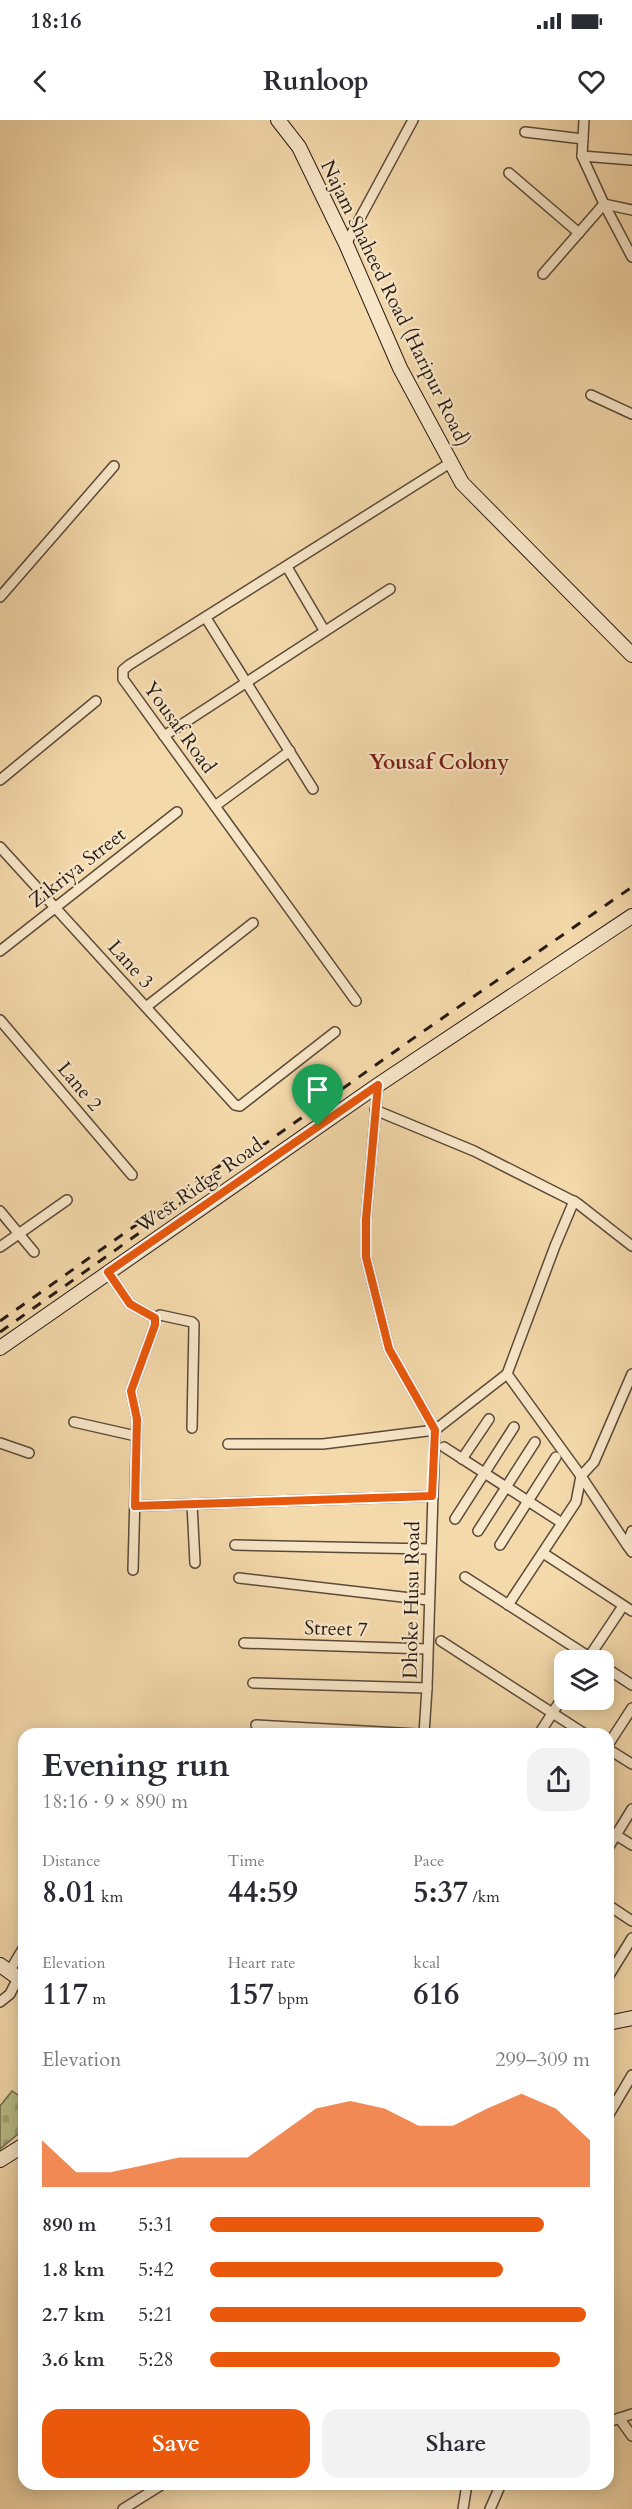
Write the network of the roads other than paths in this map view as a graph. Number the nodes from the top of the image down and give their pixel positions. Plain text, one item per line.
1 (278, 120) edge
2 (413, 120) edge
3 (584, 120) edge
4 (525, 132) dead end
5 (583, 139) junction
6 (582, 156) junction
7 (632, 160) edge
8 (509, 173) dead end
9 (604, 204) junction
10 (632, 210) edge
11 (579, 233) junction
12 (346, 243) junction
13 (632, 257) edge
14 (543, 274) dead end
15 (591, 396) dead end
16 (632, 414) edge
17 (450, 463) junction
18 (114, 466) dead end
19 (287, 567) junction
20 (390, 589) dead end
21 (0, 597) edge
22 (206, 618) junction
23 (324, 630) junction
24 (632, 655) edge
25 (246, 682) junction
26 (96, 701) dead end
27 (164, 736) junction
28 (290, 751) junction
29 (0, 780) edge
30 (313, 789) dead end
31 (214, 806) junction
32 (177, 812) dead end
33 (0, 847) edge
34 (55, 907) junction
35 (632, 916) edge
36 (253, 923) dead end
37 (0, 951) edge
38 (356, 1001) dead end
39 (146, 1007) junction
40 (0, 1020) edge
41 (335, 1032) dead end
42 (378, 1085) junction
43 (375, 1110) junction
44 (132, 1175) dead end
45 (67, 1200) dead end
46 (574, 1201) junction
47 (0, 1212) edge
48 (19, 1234) junction
49 (632, 1246) edge
50 (0, 1248) edge
51 (34, 1252) dead end
52 (108, 1272) junction
53 (155, 1318) junction
54 (0, 1348) edge
55 (507, 1374) junction
56 (632, 1374) edge
57 (489, 1419) dead end
58 (74, 1422) dead end
59 (514, 1427) dead end
60 (192, 1428) dead end
61 (435, 1430) junction
62 (136, 1436) junction
63 (535, 1442) dead end
64 (0, 1443) edge
65 (228, 1444) dead end
66 (444, 1447) dead end
67 (29, 1454) dead end
68 (556, 1457) dead end
69 (462, 1459) junction
70 (484, 1473) junction
71 (581, 1476) junction
72 (506, 1487) junction
73 (432, 1496) junction
74 (528, 1501) junction
75 (192, 1504) junction
76 (135, 1506) junction
77 (455, 1519) dead end
78 (562, 1523) junction
79 (478, 1531) dead end
80 (632, 1531) edge
81 (235, 1545) dead end
82 (500, 1545) dead end
83 (629, 1548) edge
84 (430, 1549) junction
85 (543, 1553) junction
86 (195, 1563) dead end
87 (133, 1569) dead end
88 (465, 1577) dead end
89 (239, 1578) dead end
90 (428, 1600) junction
91 (508, 1605) junction
92 (628, 1609) edge
93 (441, 1641) dead end
94 (244, 1643) dead end
95 (428, 1649) junction
96 (576, 1650) edge
97 (597, 1650) edge
98 (614, 1673) edge
99 (253, 1683) dead end
100 (632, 1685) edge
101 (427, 1688) junction
102 (632, 1708) edge
103 (554, 1710) edge
104 (552, 1713) junction
105 (256, 1725) dead end
106 (310, 1728) edge
107 (424, 1728) edge
108 (542, 1728) edge
109 (576, 1728) edge
110 (614, 1737) edge
111 (614, 1751) edge
112 (632, 1764) edge
113 (632, 1809) edge
114 (614, 1830) edge
115 (614, 1833) edge
116 (632, 1845) edge
117 (614, 1909) edge
118 (632, 1921) edge
119 (632, 1938) edge
120 (614, 1967) edge
121 (13, 1974) edge
122 (0, 2002) edge
123 (632, 2018) edge
124 (614, 2022) edge
125 (632, 2075) edge
126 (614, 2106) edge
127 (18, 2149) edge
128 (0, 2160) edge
129 (632, 2414) edge
130 (619, 2418) junction
131 (614, 2420) edge
132 (632, 2436) edge
133 (150, 2490) edge
134 (466, 2490) edge
135 (498, 2490) edge
136 (491, 2507) edge
137 (123, 2509) edge
138 (463, 2509) edge
139 (503, 2509) edge

1 - 12 main road, Najam Shaheed Road (Haripur Road)
2 - 12 street
3 - 5 street
4 - 5 street
5 - 6 street
6 - 7 street
6 - 9 street
8 - 11 street
9 - 10 street
9 - 11 street
9 - 13 street
11 - 14 street
12 - 17 main road, Najam Shaheed Road (Haripur Road)
15 - 16 street
17 - 19 street, Yousaf Road
17 - 24 main road, Najam Shaheed Road (Haripur Road)
18 - 21 street
19 - 22 street, Yousaf Road
19 - 23 street
20 - 23 street
22 - 25 street
22 - 27 street, Yousaf Road
23 - 25 street
25 - 27 street
25 - 28 street
26 - 29 street
27 - 31 street, Yousaf Road
28 - 30 street
28 - 31 street
31 - 38 street, Yousaf Road
32 - 34 street, Zikriya Street
33 - 34 street, Lane 3
34 - 37 street, Zikriya Street
34 - 39 street, Lane 3
35 - 42 main road, West Ridge Road
36 - 39 street
39 - 41 street, Lane 3
40 - 44 street, Lane 2
42 - 43 street
42 - 52 main road, West Ridge Road
43 - 46 street
43 - 61 street
45 - 48 street
46 - 49 street
46 - 55 street
47 - 48 street
48 - 50 street
48 - 51 street
52 - 53 street
52 - 54 main road, West Ridge Road
53 - 60 street
53 - 62 street
55 - 61 street
55 - 71 street
56 - 71 street
57 - 69 street
58 - 62 street
59 - 70 street
61 - 65 street
61 - 73 street, Dhoke Husu Road
62 - 76 street
63 - 72 street
64 - 67 street
66 - 69 street
68 - 74 street
69 - 70 street
70 - 72 street
70 - 77 street
71 - 78 street
71 - 83 street
72 - 74 street
72 - 79 street
73 - 75 street
73 - 84 street, Dhoke Husu Road
74 - 78 street
74 - 82 street
75 - 76 street
75 - 86 street
76 - 87 street
78 - 85 street
80 - 83 street
81 - 84 street
84 - 90 street, Dhoke Husu Road
85 - 91 street
85 - 92 street
88 - 91 street
89 - 90 street
90 - 95 street, Dhoke Husu Road
91 - 96 street
92 - 97 street
93 - 104 street
94 - 95 street, Street 7
95 - 101 street, Dhoke Husu Road
98 - 100 street
99 - 101 street
101 - 107 street, Dhoke Husu Road
102 - 110 street
103 - 104 street
104 - 108 street
104 - 109 street
105 - 106 street
111 - 112 street
113 - 114 street
115 - 116 street
117 - 118 street
119 - 120 street
121 - 122 street
123 - 124 main road
125 - 126 street
127 - 128 main road
129 - 130 street
130 - 131 street
130 - 132 street
133 - 137 street
134 - 138 street
135 - 136 street
136 - 139 street

